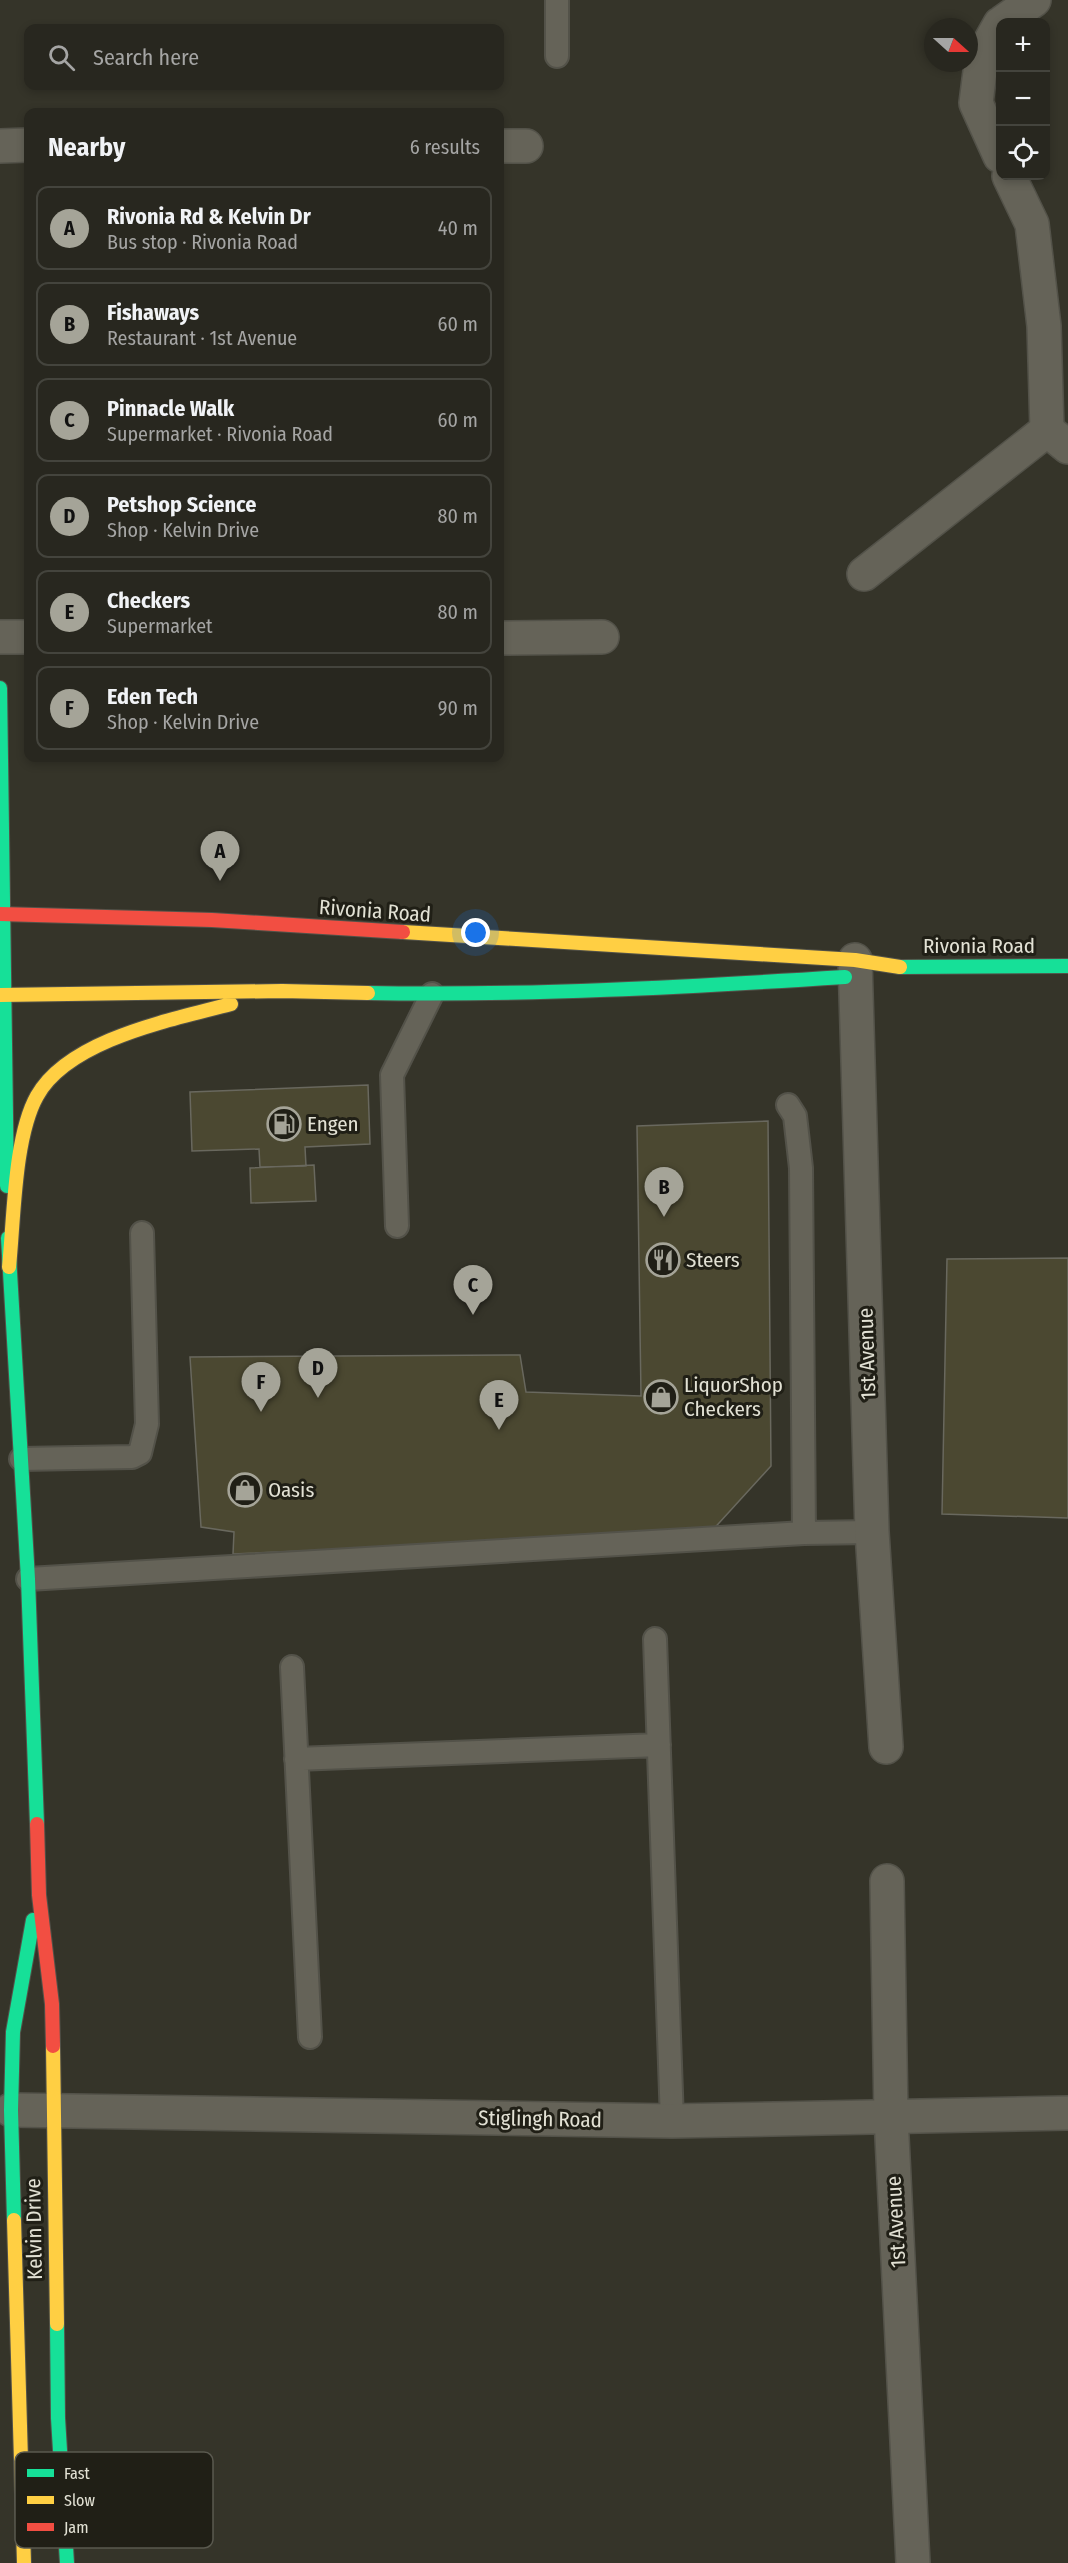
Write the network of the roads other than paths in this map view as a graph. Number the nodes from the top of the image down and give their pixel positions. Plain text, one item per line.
1 (556, 0) edge
2 (1034, 0) edge
3 (1009, 18) edge
4 (996, 33) edge
5 (557, 56) dead end
6 (0, 146) edge
7 (24, 146) edge
8 (996, 147) edge
9 (1012, 180) edge
10 (1058, 438) edge
11 (864, 574) dead end
12 (0, 637) edge
13 (24, 637) edge
14 (602, 637) dead end
15 (504, 638) edge
16 (0, 688) edge
17 (3, 914) edge
18 (1068, 966) edge
19 (855, 968) junction
20 (282, 991) junction
21 (432, 994) junction
22 (2, 995) edge
23 (788, 1105) dead end
24 (397, 1226) dead end
25 (142, 1233) dead end
26 (9, 1267) junction
27 (21, 1459) junction
28 (872, 1532) junction
29 (804, 1533) junction
30 (28, 1579) junction
31 (655, 1639) dead end
32 (292, 1667) dead end
33 (659, 1745) junction
34 (886, 1747) dead end
35 (296, 1759) junction
36 (886, 1881) dead end
37 (39, 1895) junction
38 (310, 2037) dead end
39 (11, 2110) junction
40 (52, 2112) junction
41 (1068, 2113) edge
42 (891, 2117) junction
43 (672, 2121) junction
44 (21, 2452) edge
45 (60, 2452) edge
46 (24, 2548) edge
47 (66, 2548) edge
48 (24, 2563) edge
49 (67, 2563) edge
50 (913, 2563) edge

1 - 5 lane
2 - 3 street
4 - 8 street
6 - 7 street
9 - 10 street
10 - 11 street
12 - 13 street
14 - 15 street
16 - 17 main road, Kelvin Drive
17 - 19 main road, Rivonia Road
17 - 22 main road, Kelvin Drive
18 - 19 main road, Rivonia Road
19 - 21 main road, Rivonia Road
19 - 28 street, 1st Avenue
20 - 21 main road, Rivonia Road
20 - 22 main road, Rivonia Road
20 - 26 main road
21 - 24 lane
22 - 26 main road, Kelvin Drive
23 - 29 lane
25 - 27 lane
26 - 27 main road, Kelvin Drive
27 - 30 main road, Kelvin Drive
28 - 29 lane
28 - 34 street, 1st Avenue
29 - 30 lane
30 - 37 main road, Kelvin Drive
31 - 33 lane
32 - 35 lane
33 - 35 lane
33 - 43 lane
35 - 38 lane
36 - 42 street, 1st Avenue
37 - 39 main road, Kelvin Drive
37 - 40 main road, Kelvin Drive
39 - 40 street, Stiglingh Road
39 - 44 main road, Kelvin Drive
40 - 43 street, Stiglingh Road
40 - 45 main road, Kelvin Drive
41 - 42 street, Stiglingh Road
42 - 43 street, Stiglingh Road
42 - 50 street, 1st Avenue
46 - 48 main road, Kelvin Drive
47 - 49 main road, Kelvin Drive

